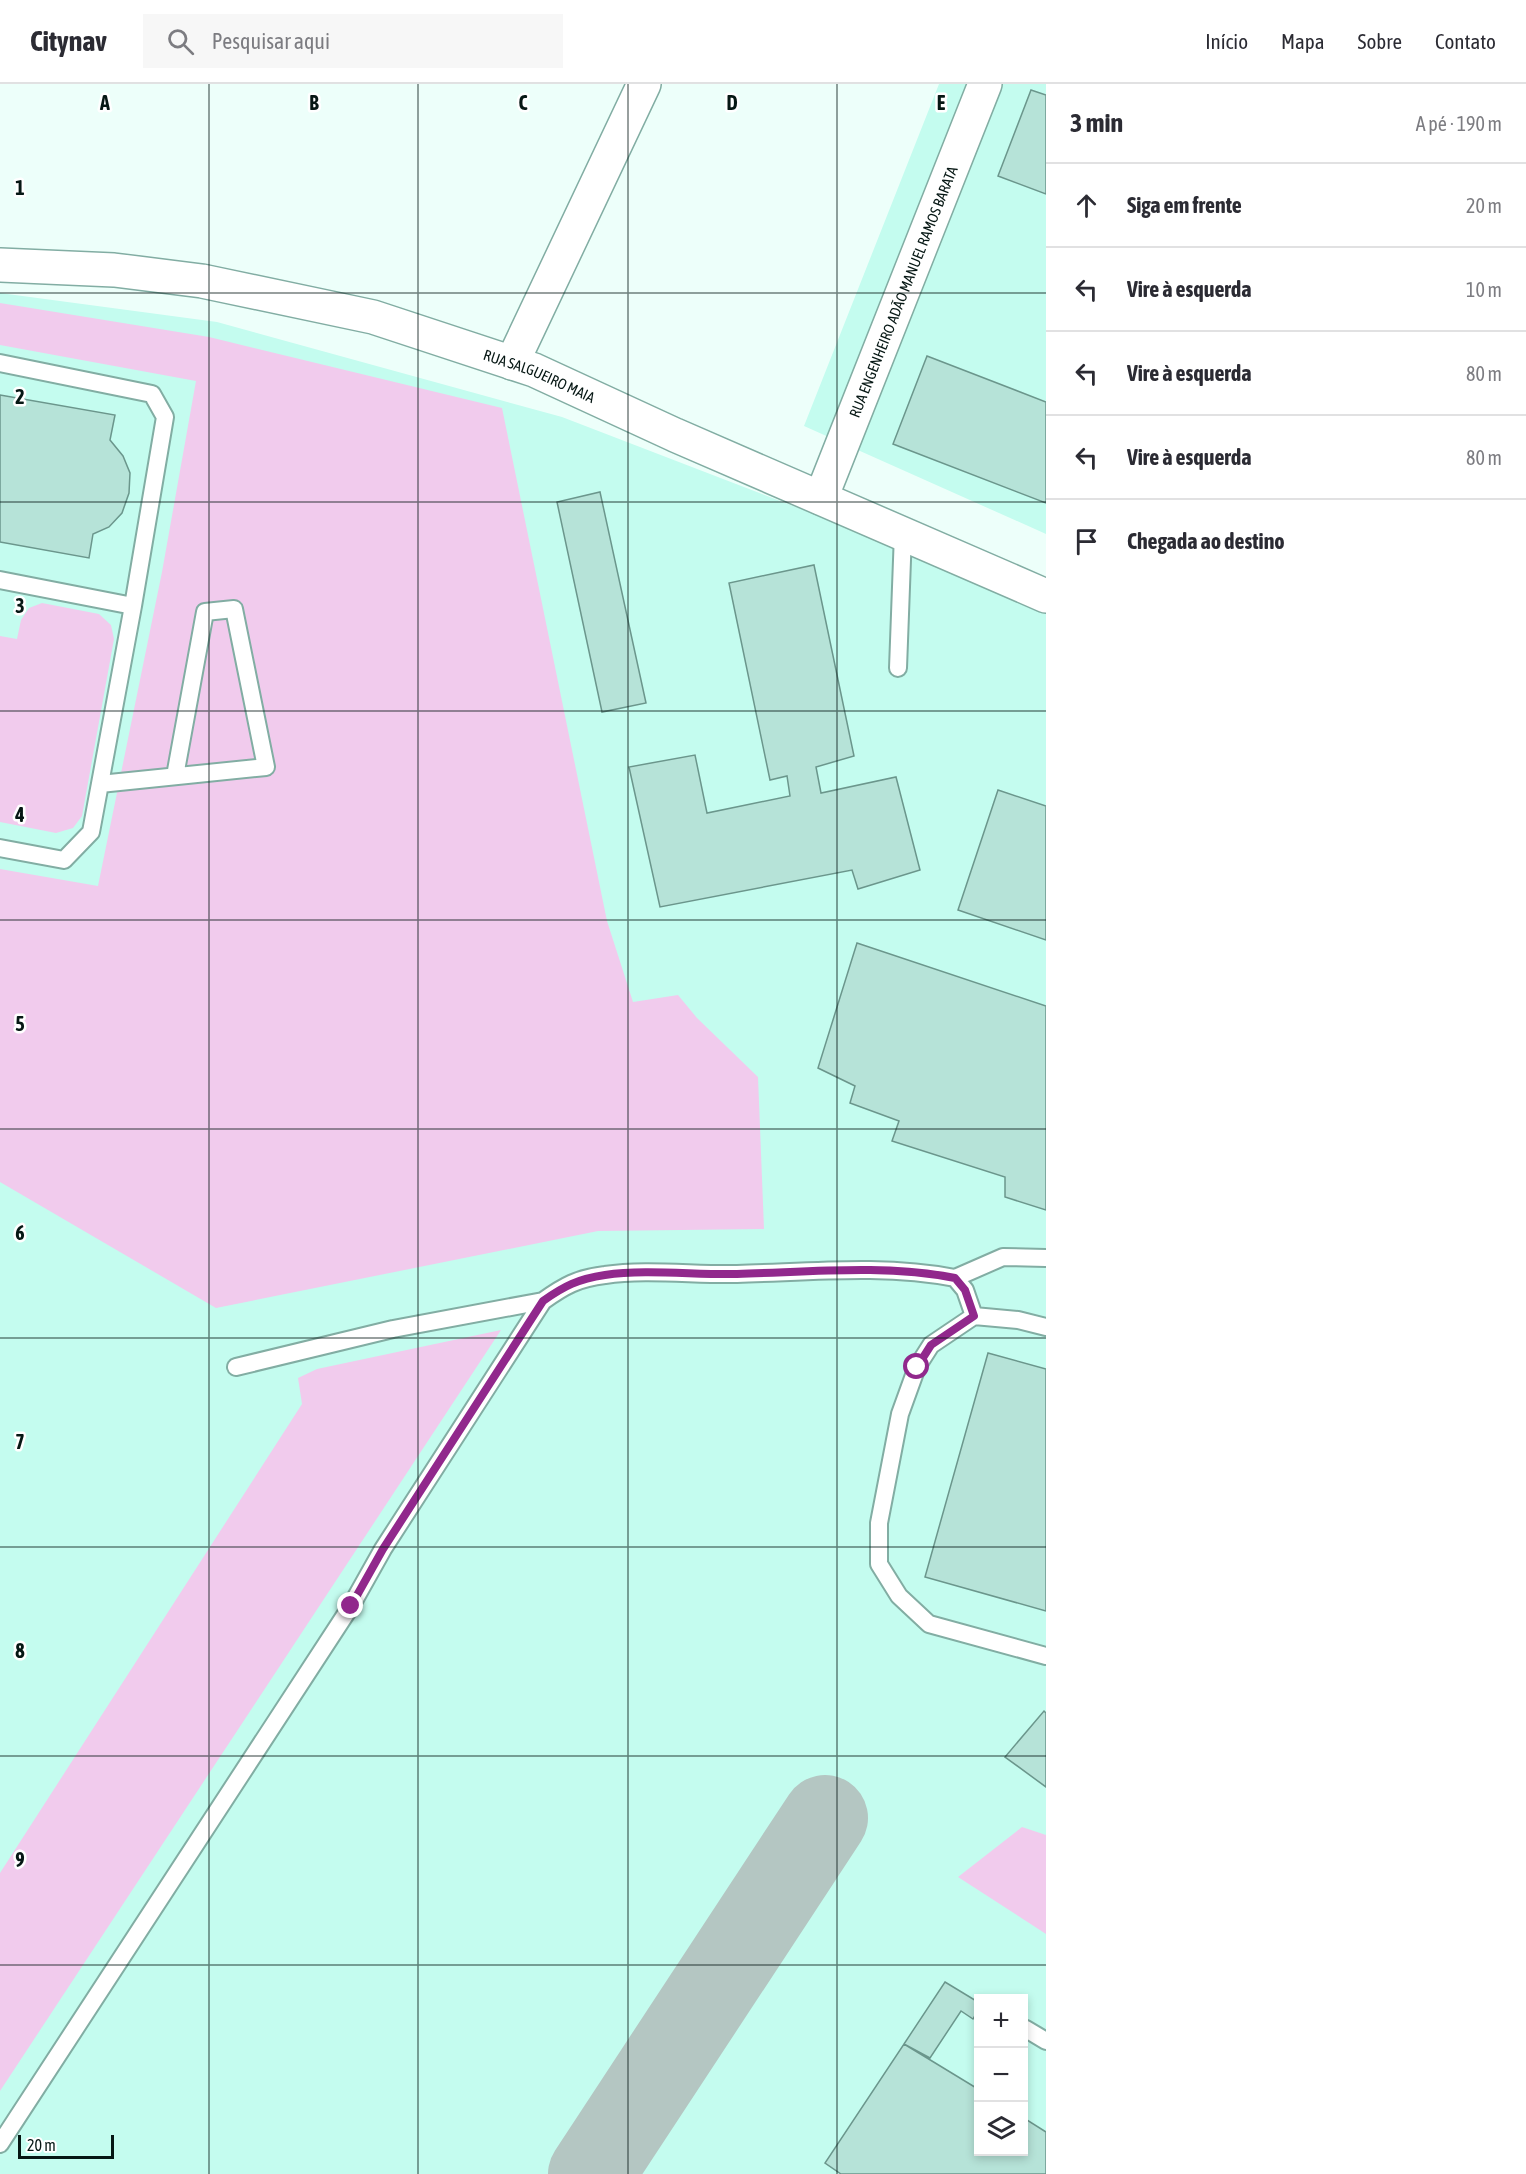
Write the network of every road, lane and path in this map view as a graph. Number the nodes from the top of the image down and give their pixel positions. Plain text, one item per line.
1 (644, 84) edge
2 (985, 84) edge
3 (0, 265) edge
4 (0, 363) edge
5 (512, 363) junction
6 (821, 498) junction
7 (903, 533) junction
8 (0, 580) edge
9 (1046, 596) edge
10 (133, 606) junction
11 (898, 668) dead end
12 (175, 776) junction
13 (100, 784) junction
14 (0, 848) edge
15 (1046, 1258) edge
16 (955, 1278) junction
17 (543, 1301) junction
18 (974, 1316) junction
19 (1046, 1327) edge
20 (236, 1367) dead end
21 (1046, 1656) edge
22 (1028, 2030) edge
23 (1046, 2042) edge
24 (0, 2144) edge

1 - 5 street
2 - 6 street, RUA ENGENHEIRO ADÃO MANUEL RAMOS BARATA
3 - 5 street, RUA SALGUEIRO MAIA
4 - 10 lane
5 - 6 street, RUA SALGUEIRO MAIA
6 - 7 street, RUA SALGUEIRO MAIA
7 - 9 street, RUA SALGUEIRO MAIA
7 - 11 lane
8 - 10 lane
10 - 13 lane
12 - 12 lane
12 - 13 lane
13 - 14 lane
15 - 16 lane
16 - 17 lane
16 - 18 lane
17 - 20 lane
17 - 24 lane
18 - 19 lane
18 - 21 lane
22 - 23 lane

